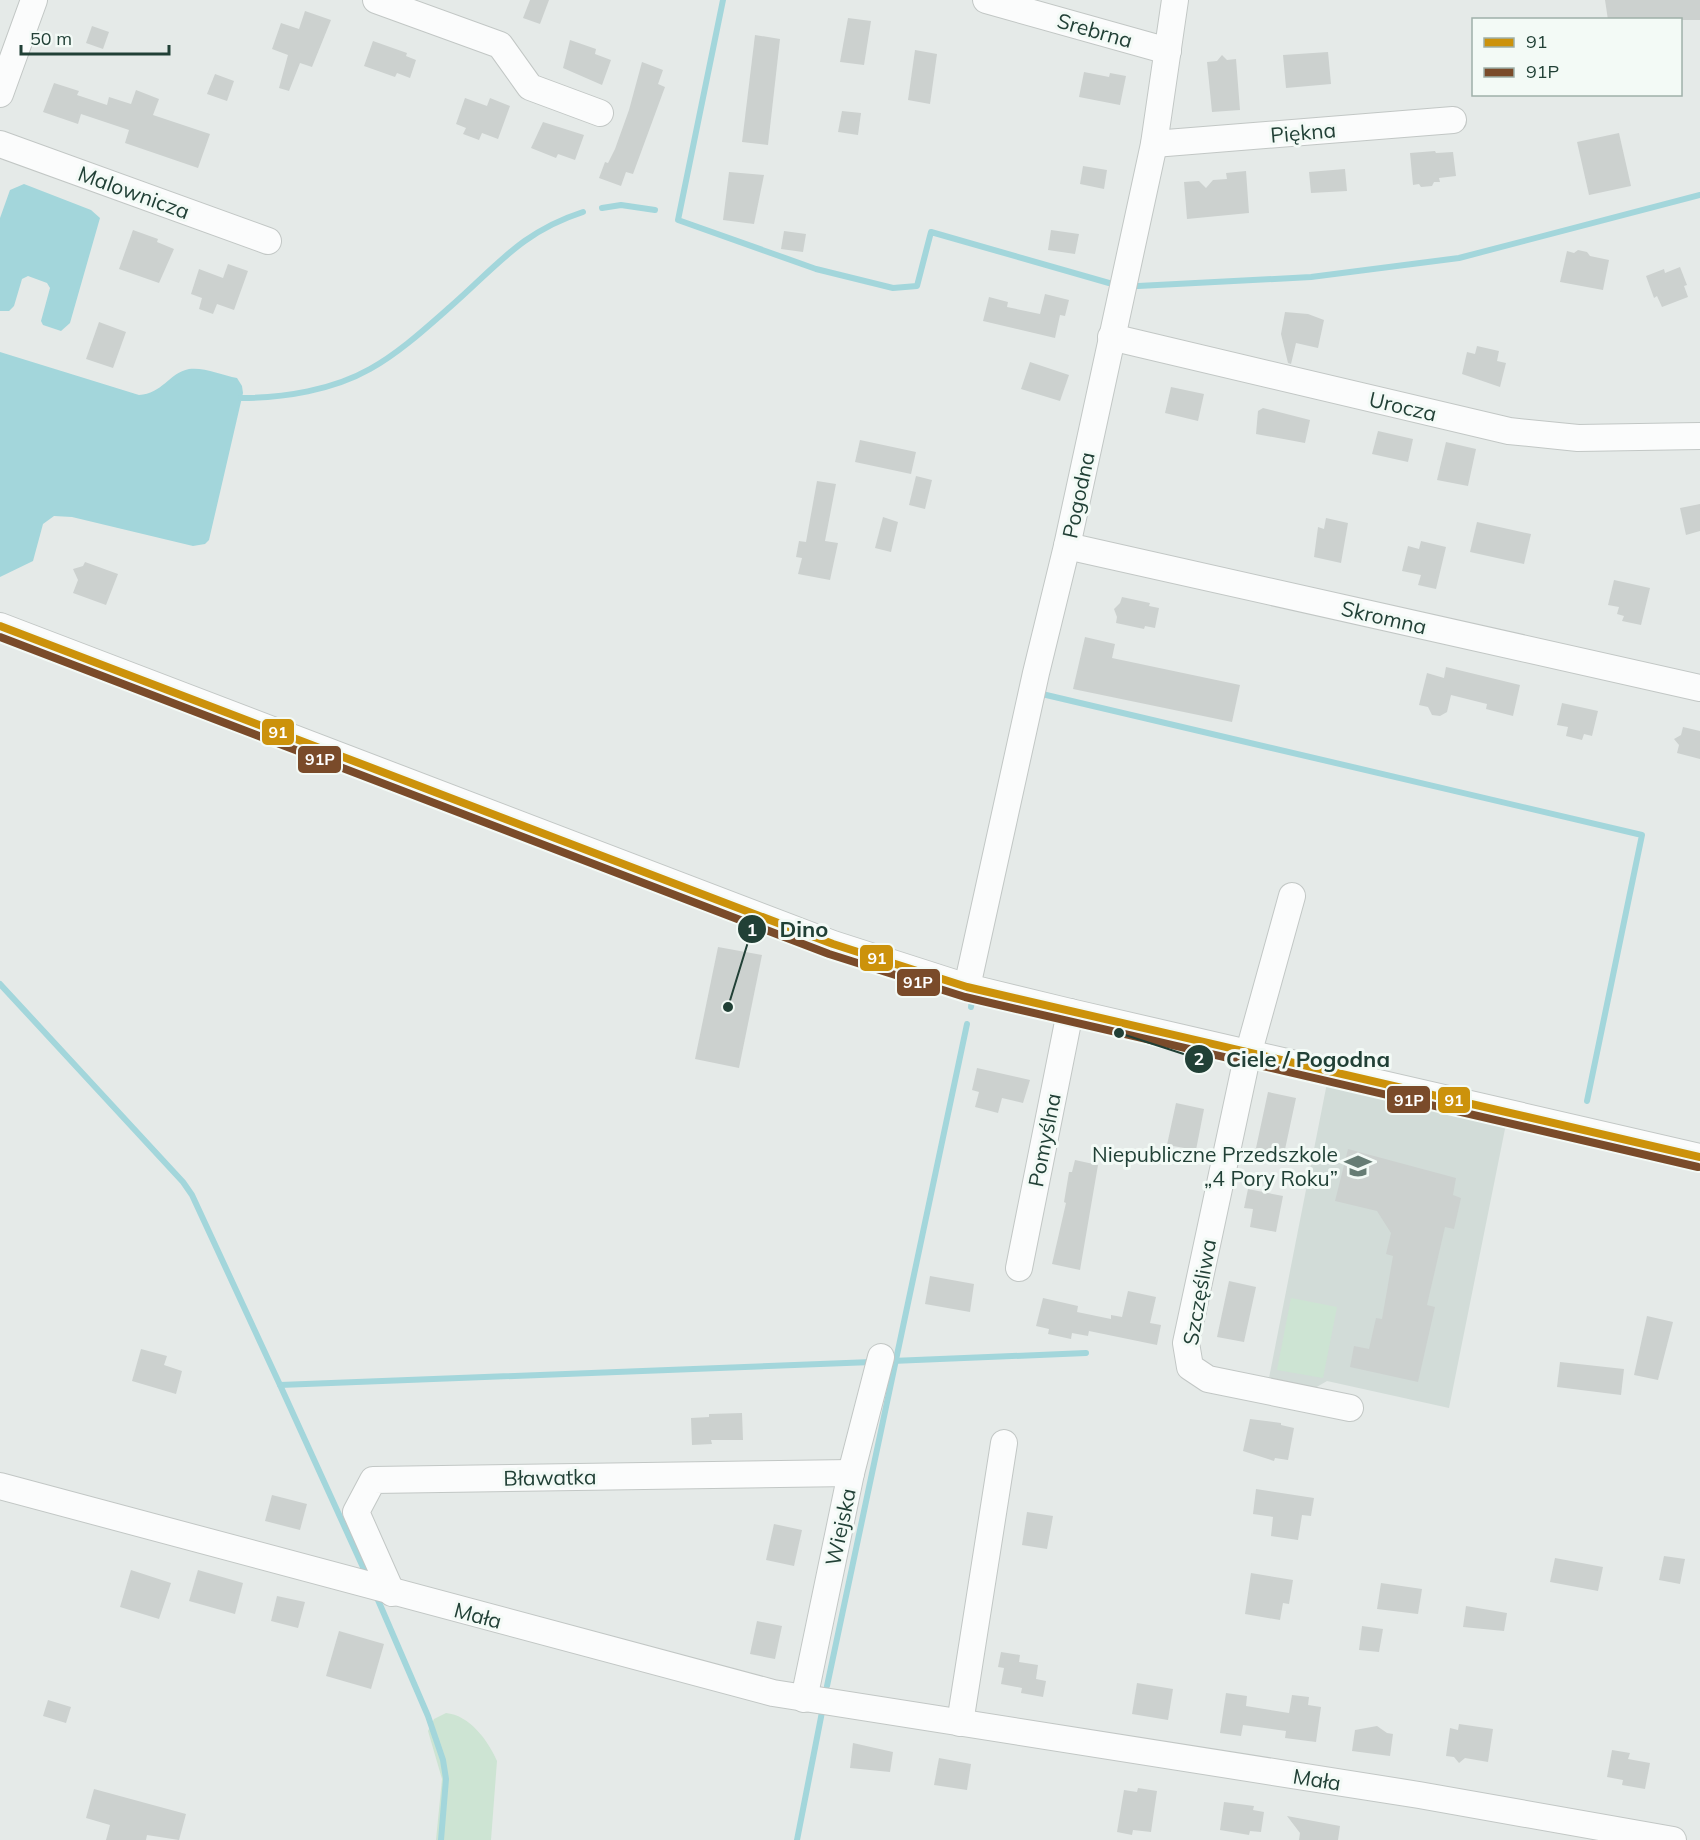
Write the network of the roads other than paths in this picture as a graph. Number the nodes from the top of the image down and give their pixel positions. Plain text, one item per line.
1 (34, 0) edge
2 (376, 0) edge
3 (986, 0) edge
4 (1175, 0) edge
5 (1168, 51) junction
6 (0, 94) edge
7 (600, 113) dead end
8 (1453, 120) dead end
9 (0, 144) edge
10 (1154, 144) junction
11 (268, 241) dead end
12 (1112, 337) junction
13 (1700, 436) edge
14 (1067, 546) junction
15 (0, 626) edge
16 (1700, 688) edge
17 (1292, 896) dead end
18 (967, 987) junction
19 (1070, 1012) junction
20 (1248, 1054) junction
21 (1700, 1156) edge
22 (1019, 1268) dead end
23 (881, 1357) dead end
24 (1350, 1408) dead end
25 (1004, 1443) dead end
26 (851, 1473) junction
27 (0, 1486) edge
28 (392, 1593) junction
29 (804, 1699) junction
30 (960, 1723) junction
31 (1673, 1840) edge

1 - 6 street
2 - 7 street
3 - 5 street, Srebrna
4 - 5 street, Pogodna
5 - 10 street, Pogodna
8 - 10 street, Piękna
9 - 11 street, Malownicza
10 - 12 street, Pogodna
12 - 13 street, Urocza
12 - 14 street, Pogodna
14 - 16 street, Skromna
14 - 18 street, Pogodna
15 - 18 street
17 - 20 street, Szczęśliwa
18 - 19 street
19 - 20 street
19 - 22 street, Pomyślna
20 - 21 street
20 - 24 street, Szczęśliwa
23 - 26 street, Wiejska
25 - 30 street
26 - 28 street, Bławatka
26 - 29 street, Wiejska
27 - 28 street, Mała
28 - 29 street, Mała
29 - 30 street, Mała
30 - 31 street, Mała

